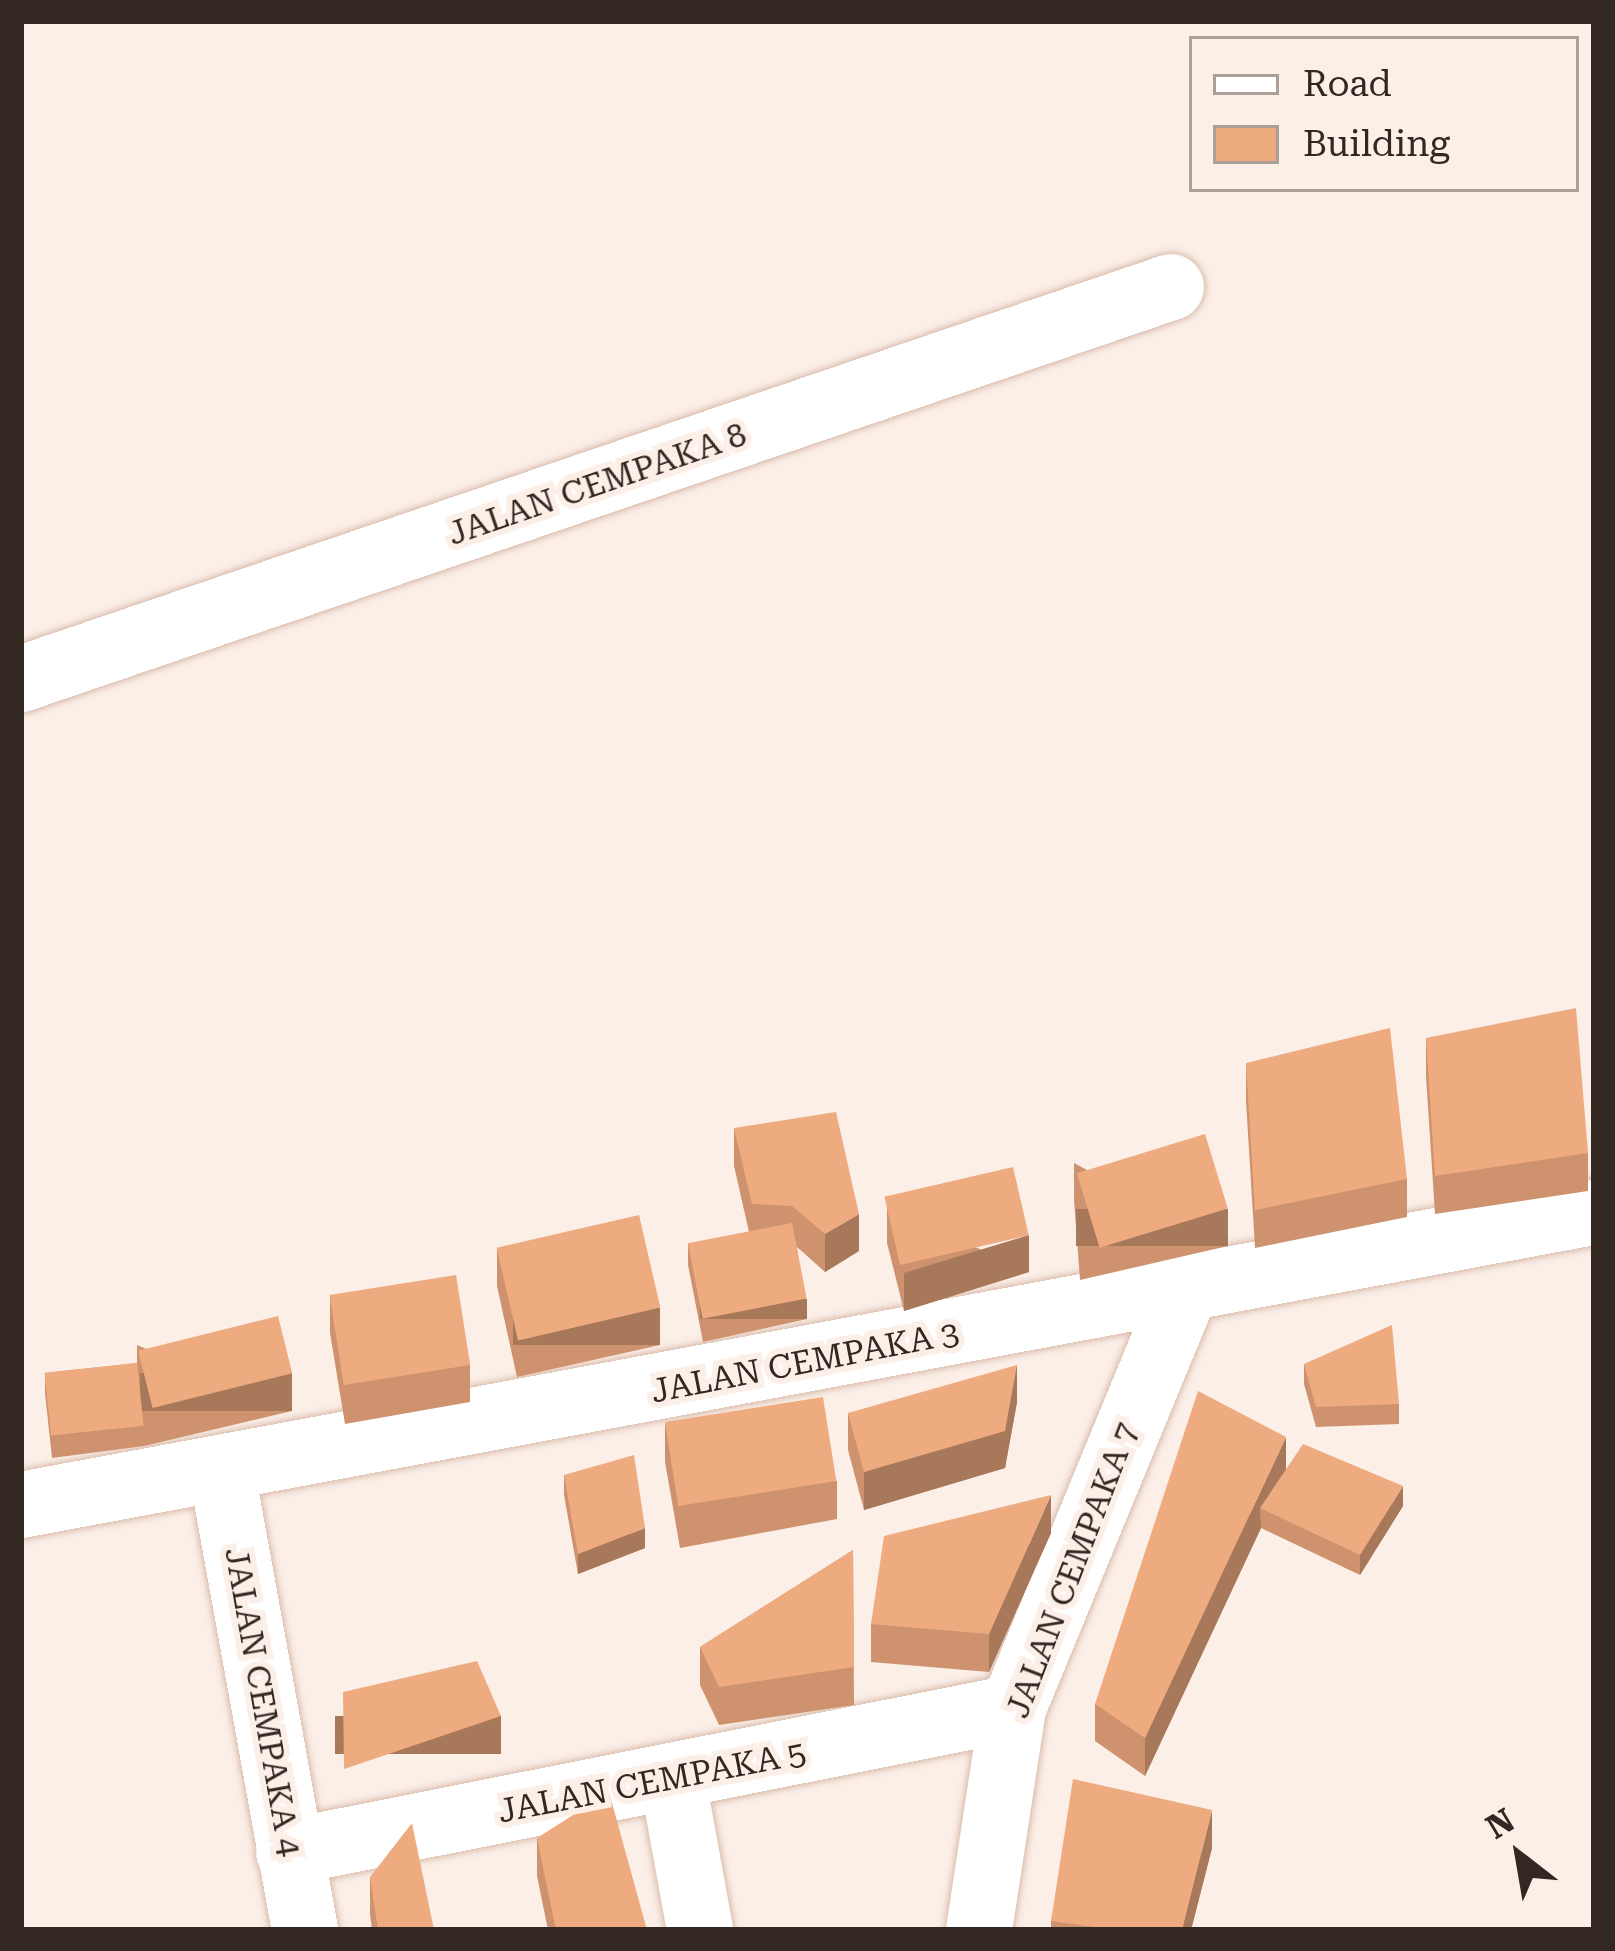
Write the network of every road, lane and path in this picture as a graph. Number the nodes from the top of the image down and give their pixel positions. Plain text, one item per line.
1 (1171, 287) dead end
2 (21, 679) edge
3 (1588, 1214) dead end
4 (1185, 1290) junction
5 (222, 1473) junction
6 (21, 1504) edge
7 (1013, 1708) junction
8 (673, 1780) junction
9 (289, 1852) junction
10 (305, 1930) edge
11 (700, 1930) edge
12 (979, 1930) edge

1 - 2 street, JALAN CEMPAKA 8
3 - 4 street, JALAN CEMPAKA 3
4 - 5 street, JALAN CEMPAKA 3
4 - 7 street, JALAN CEMPAKA 7
5 - 6 street, JALAN CEMPAKA 3
5 - 9 street, JALAN CEMPAKA 4
7 - 8 street, JALAN CEMPAKA 5
7 - 12 street, JALAN CEMPAKA 7
8 - 9 street, JALAN CEMPAKA 5
8 - 11 street
9 - 10 street, JALAN CEMPAKA 4

